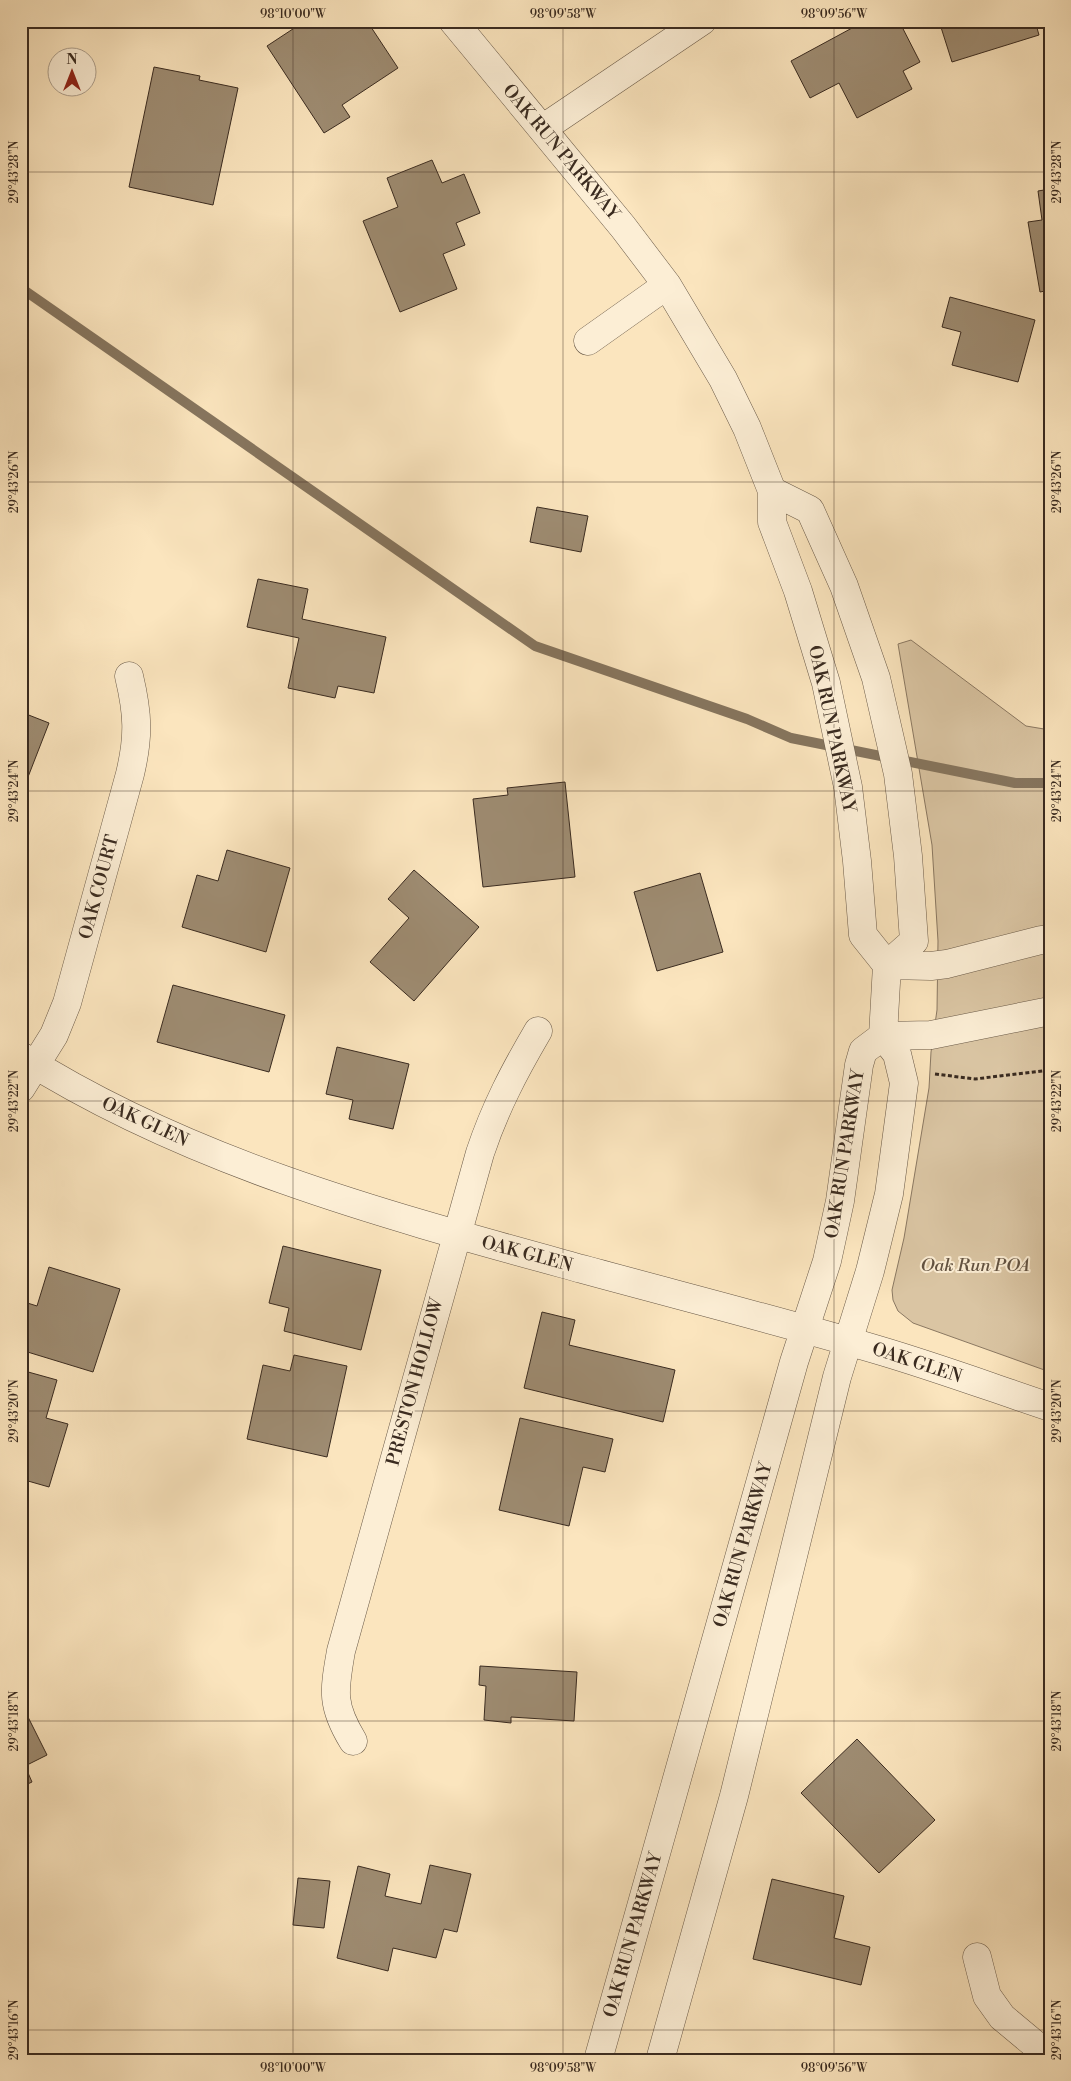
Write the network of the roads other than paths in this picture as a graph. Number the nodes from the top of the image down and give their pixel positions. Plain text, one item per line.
1 (452, 21) edge
2 (702, 21) edge
3 (542, 129) junction
4 (668, 285) junction
5 (588, 341) dead end
6 (772, 491) junction
7 (129, 676) dead end
8 (1050, 941) edge
9 (887, 965) junction
10 (1050, 1011) edge
11 (538, 1031) dead end
12 (882, 1036) junction
13 (29, 1061) edge
14 (21, 1088) edge
15 (456, 1234) junction
16 (806, 1329) junction
17 (848, 1341) junction
18 (1050, 1407) edge
19 (353, 1741) dead end
20 (977, 1957) dead end
21 (1050, 2057) edge
22 (598, 2060) edge
23 (660, 2060) edge

1 - 3 street, OAK RUN PARKWAY
2 - 3 street
3 - 4 street, OAK RUN PARKWAY
4 - 5 street
4 - 6 street, OAK RUN PARKWAY
6 - 9 street, OAK RUN PARKWAY
6 - 9 street
7 - 13 street, OAK COURT
8 - 9 street
9 - 12 street
10 - 12 street
11 - 15 street, PRESTON HOLLOW
12 - 16 street, OAK RUN PARKWAY
12 - 17 street
13 - 14 street, OAK COURT
13 - 15 street, OAK GLEN
15 - 16 street, OAK GLEN
15 - 19 street, PRESTON HOLLOW
16 - 17 street, OAK GLEN
16 - 22 street, OAK RUN PARKWAY
17 - 18 street, OAK GLEN
17 - 23 street
20 - 21 street

